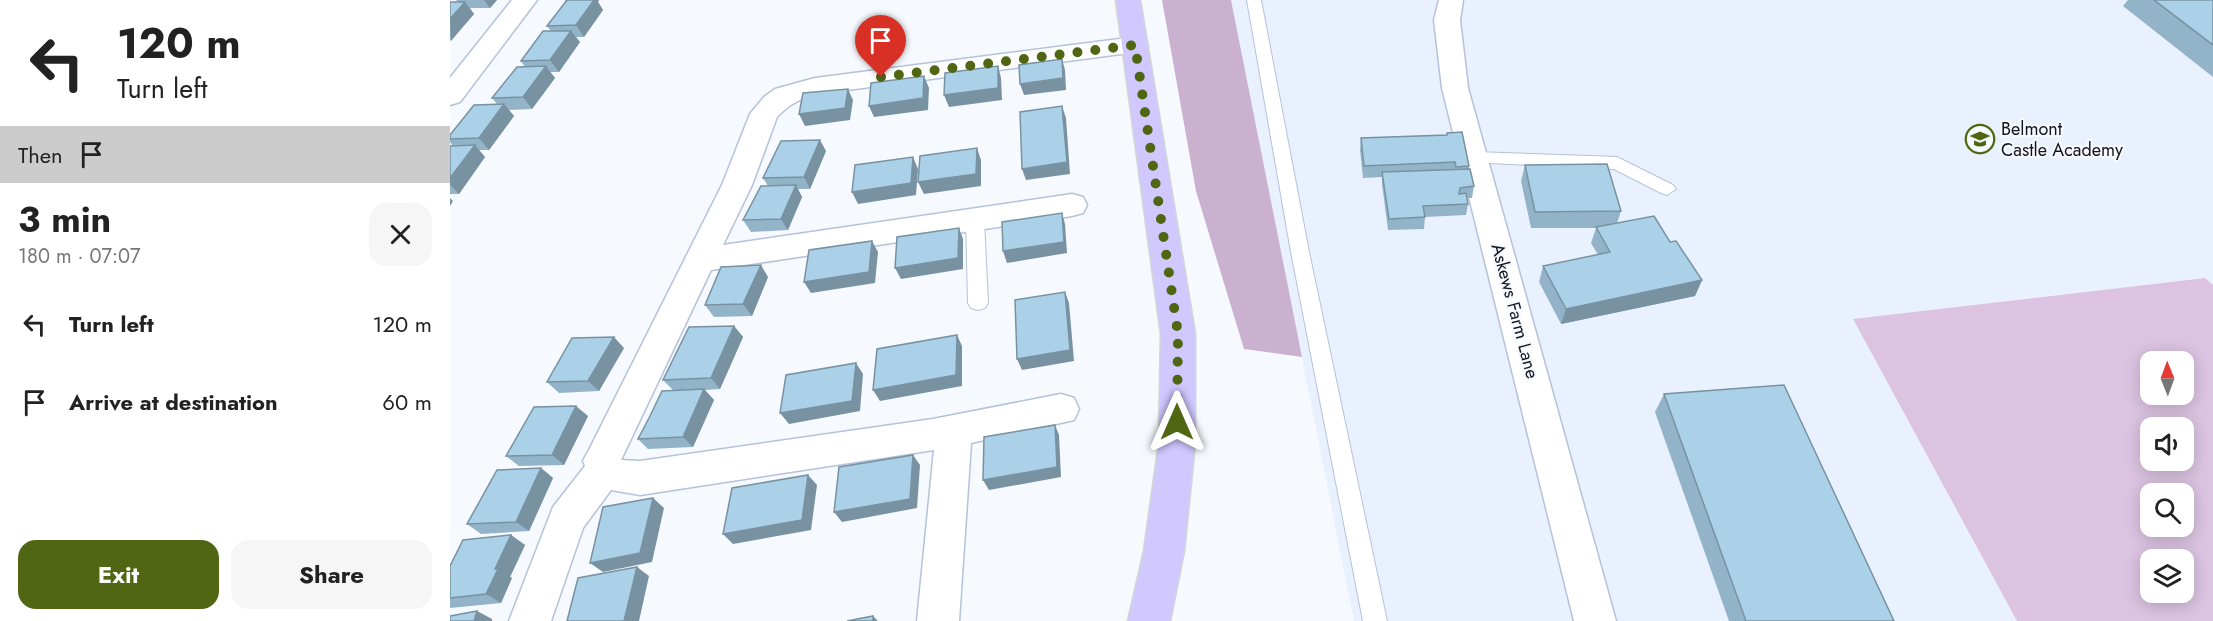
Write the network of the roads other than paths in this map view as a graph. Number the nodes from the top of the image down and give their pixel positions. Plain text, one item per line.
1 (525, 0) edge
2 (1128, 0) edge
3 (1254, 0) edge
4 (1451, 0) edge
5 (1135, 45) junction
6 (450, 96) edge
7 (1475, 158) junction
8 (1667, 189) dead end
9 (1072, 205) dead end
10 (975, 219) junction
11 (701, 260) junction
12 (978, 303) dead end
13 (1061, 409) dead end
14 (954, 430) junction
15 (604, 470) junction
16 (530, 621) edge
17 (938, 621) edge
18 (1149, 621) edge
19 (1375, 621) edge
20 (1595, 621) edge

1 - 6 street
2 - 5 main road
3 - 19 lane
4 - 7 street, Askews Farm Lane
5 - 11 street
5 - 18 main road
7 - 8 lane
7 - 20 street, Askews Farm Lane
9 - 10 street
10 - 11 street
10 - 12 lane
11 - 15 street
13 - 14 street
14 - 15 street
14 - 17 street
15 - 16 street

